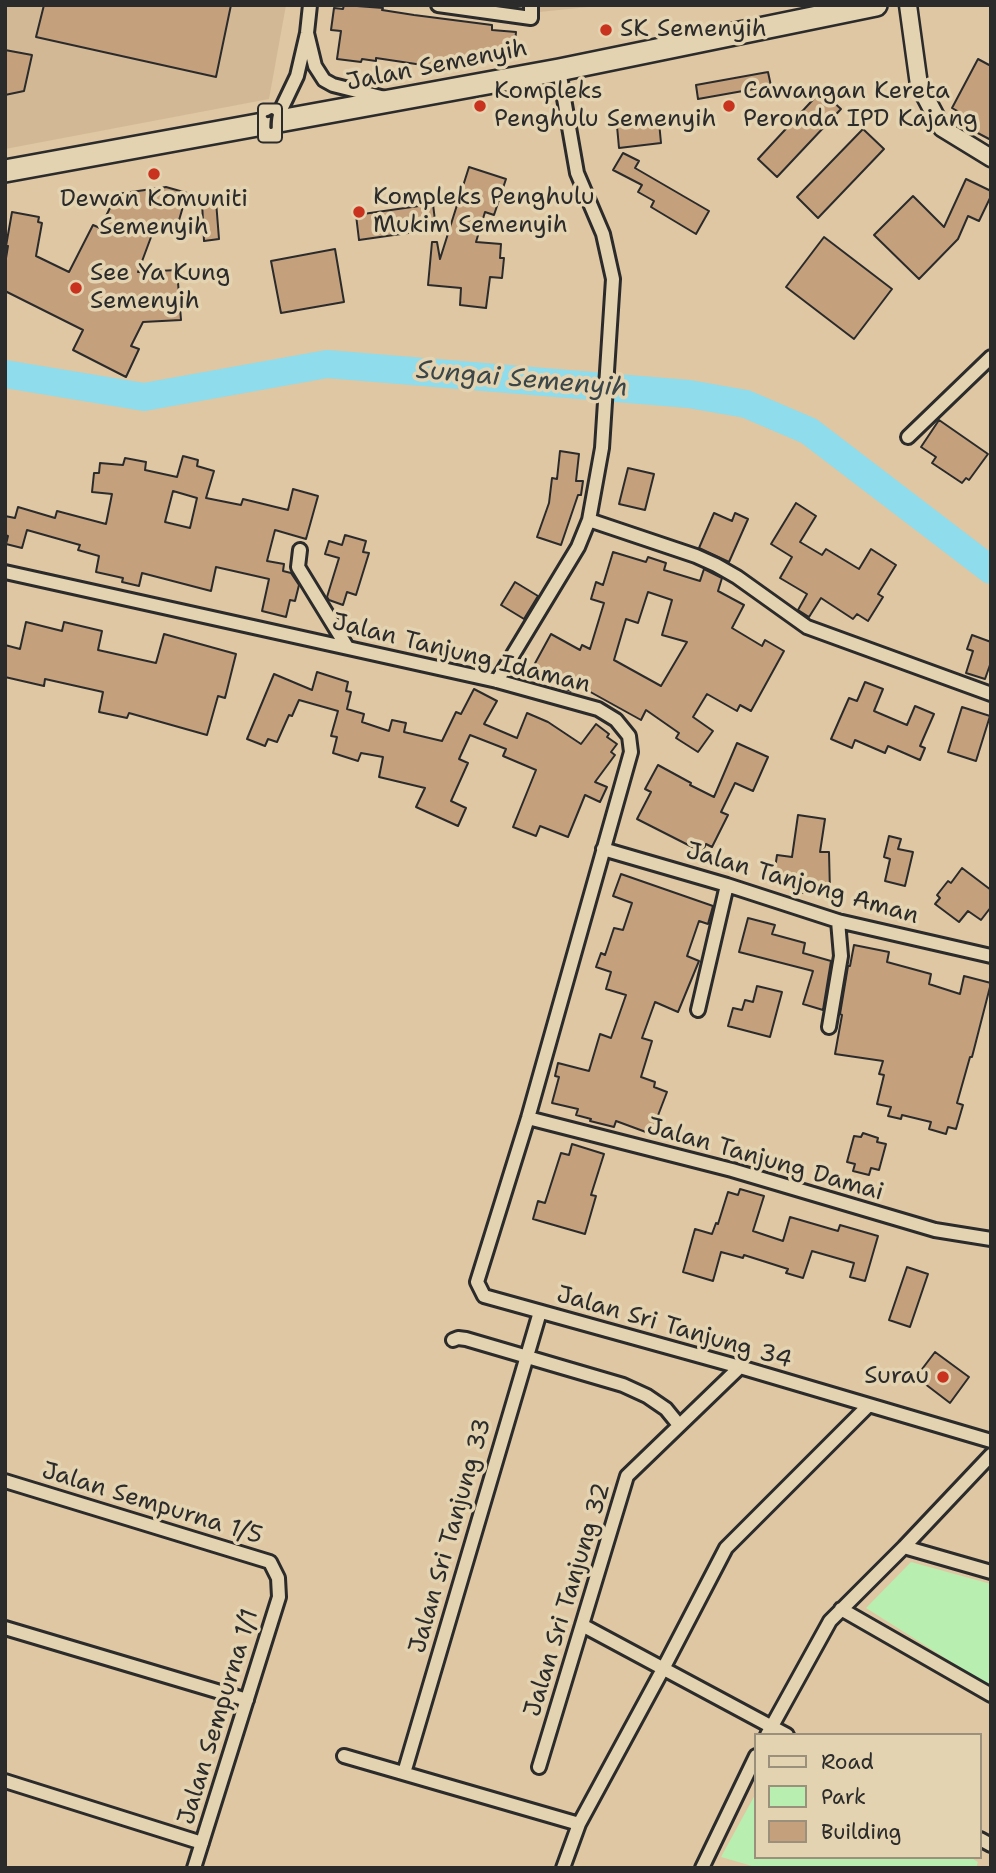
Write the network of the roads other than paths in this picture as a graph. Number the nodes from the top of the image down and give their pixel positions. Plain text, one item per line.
1 (310, 5) edge
2 (438, 5) edge
3 (531, 5) edge
4 (876, 5) edge
5 (908, 5) edge
6 (307, 33) junction
7 (559, 70) junction
8 (395, 100) junction
9 (275, 122) junction
10 (989, 154) edge
11 (5, 171) edge
12 (991, 357) edge
13 (908, 437) dead end
14 (589, 520) junction
15 (300, 550) dead end
16 (5, 572) edge
17 (347, 647) junction
18 (498, 681) junction
19 (991, 694) edge
20 (603, 849) junction
21 (727, 885) junction
22 (838, 920) junction
23 (991, 956) edge
24 (698, 1010) dead end
25 (829, 1027) dead end
26 (528, 1118) junction
27 (991, 1239) edge
28 (477, 1282) joint
29 (540, 1312) junction
30 (453, 1340) dead end
31 (526, 1357) junction
32 (740, 1367) junction
33 (868, 1406) junction
34 (679, 1425) junction
35 (991, 1441) edge
36 (991, 1455) edge
37 (5, 1481) edge
38 (904, 1547) junction
39 (991, 1572) edge
40 (278, 1578) joint
41 (841, 1609) junction
42 (582, 1625) junction
43 (5, 1628) edge
44 (663, 1669) junction
45 (991, 1695) edge
46 (247, 1700) junction
47 (769, 1731) edge
48 (344, 1756) dead end
49 (754, 1760) edge
50 (539, 1767) dead end
51 (404, 1773) junction
52 (5, 1781) edge
53 (579, 1824) junction
54 (202, 1843) junction
55 (194, 1868) edge
56 (564, 1868) edge
57 (702, 1868) edge

1 - 6 street
2 - 3 street
4 - 7 main road, Jalan Semenyih / 1
5 - 10 street
6 - 8 street
6 - 9 street
7 - 8 main road, Jalan Semenyih / 1
7 - 14 street
8 - 9 main road, Jalan Semenyih / 1
9 - 11 main road, Jalan Semenyih / 1
12 - 13 street
14 - 18 street
14 - 19 street
15 - 17 street
16 - 17 street, Jalan Tanjung Idaman
17 - 18 street, Jalan Tanjung Idaman
18 - 20 street, Jalan Tanjung Idaman
20 - 21 street, Jalan Tanjong Aman
20 - 26 street, Jalan Tanjung Idaman
21 - 22 street, Jalan Tanjong Aman
21 - 24 street
22 - 23 street, Jalan Tanjong Aman
22 - 25 street
26 - 27 street, Jalan Tanjung Damai
26 - 28 street, Jalan Tanjung Idaman
28 - 29 street, Jalan Sri Tanjung 34
29 - 31 street, Jalan Sri Tanjung 33
29 - 32 street, Jalan Sri Tanjung 34
30 - 31 street
31 - 34 street
31 - 51 street, Jalan Sri Tanjung 33
32 - 33 street, Jalan Sri Tanjung 34
32 - 34 street, Jalan Sri Tanjung 32
33 - 35 street, Jalan Sri Tanjung 34
33 - 44 street
34 - 42 street, Jalan Sri Tanjung 32
36 - 38 street
37 - 40 street, Jalan Sempurna 1/5
38 - 39 street
38 - 41 street
40 - 46 street, Jalan Sempurna 1/1
41 - 45 street
41 - 47 street
42 - 44 street
42 - 50 street, Jalan Sri Tanjung 32
43 - 46 street
44 - 47 street
44 - 53 street
46 - 54 street, Jalan Sempurna 1/1
48 - 51 street
49 - 57 street
51 - 53 street
52 - 54 street
53 - 56 street
54 - 55 street, Jalan Sempurna 1/1

